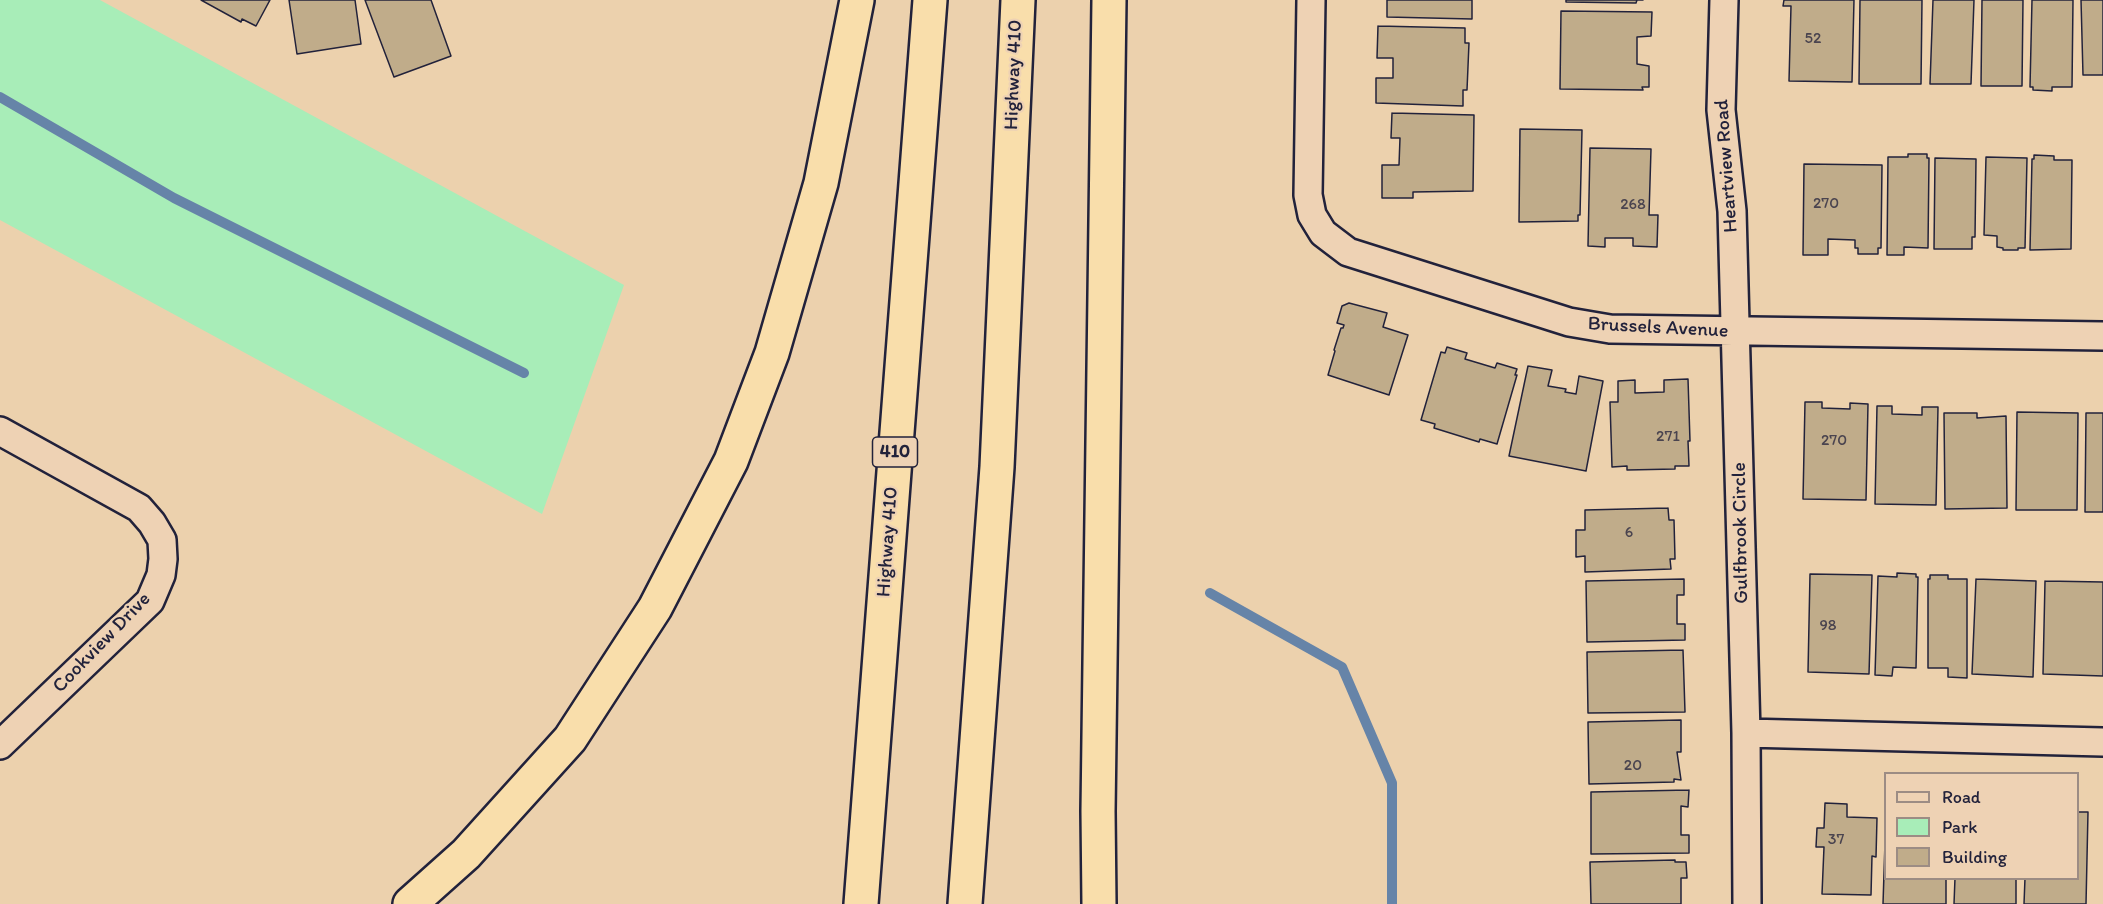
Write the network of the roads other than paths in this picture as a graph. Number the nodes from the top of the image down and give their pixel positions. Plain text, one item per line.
1 (856, 0) edge
2 (930, 0) edge
3 (1018, 0) edge
4 (1109, 0) edge
5 (1311, 0) edge
6 (1724, 0) edge
7 (1735, 332) junction
8 (2103, 336) edge
9 (0, 431) edge
10 (1746, 733) junction
11 (2103, 742) edge
12 (0, 745) edge
13 (410, 904) edge
14 (861, 904) edge
15 (965, 904) edge
16 (1099, 904) edge
17 (1747, 904) edge

1 - 13 highway
2 - 14 highway, Highway 410 / 410
3 - 15 highway, Highway 410
4 - 16 highway
5 - 7 street, Brussels Avenue
6 - 7 street, Heartview Road
7 - 8 street, Brussels Avenue
7 - 10 street, Gulfbrook Circle
9 - 12 street, Cookview Drive
10 - 11 street
10 - 17 street, Gulfbrook Circle

